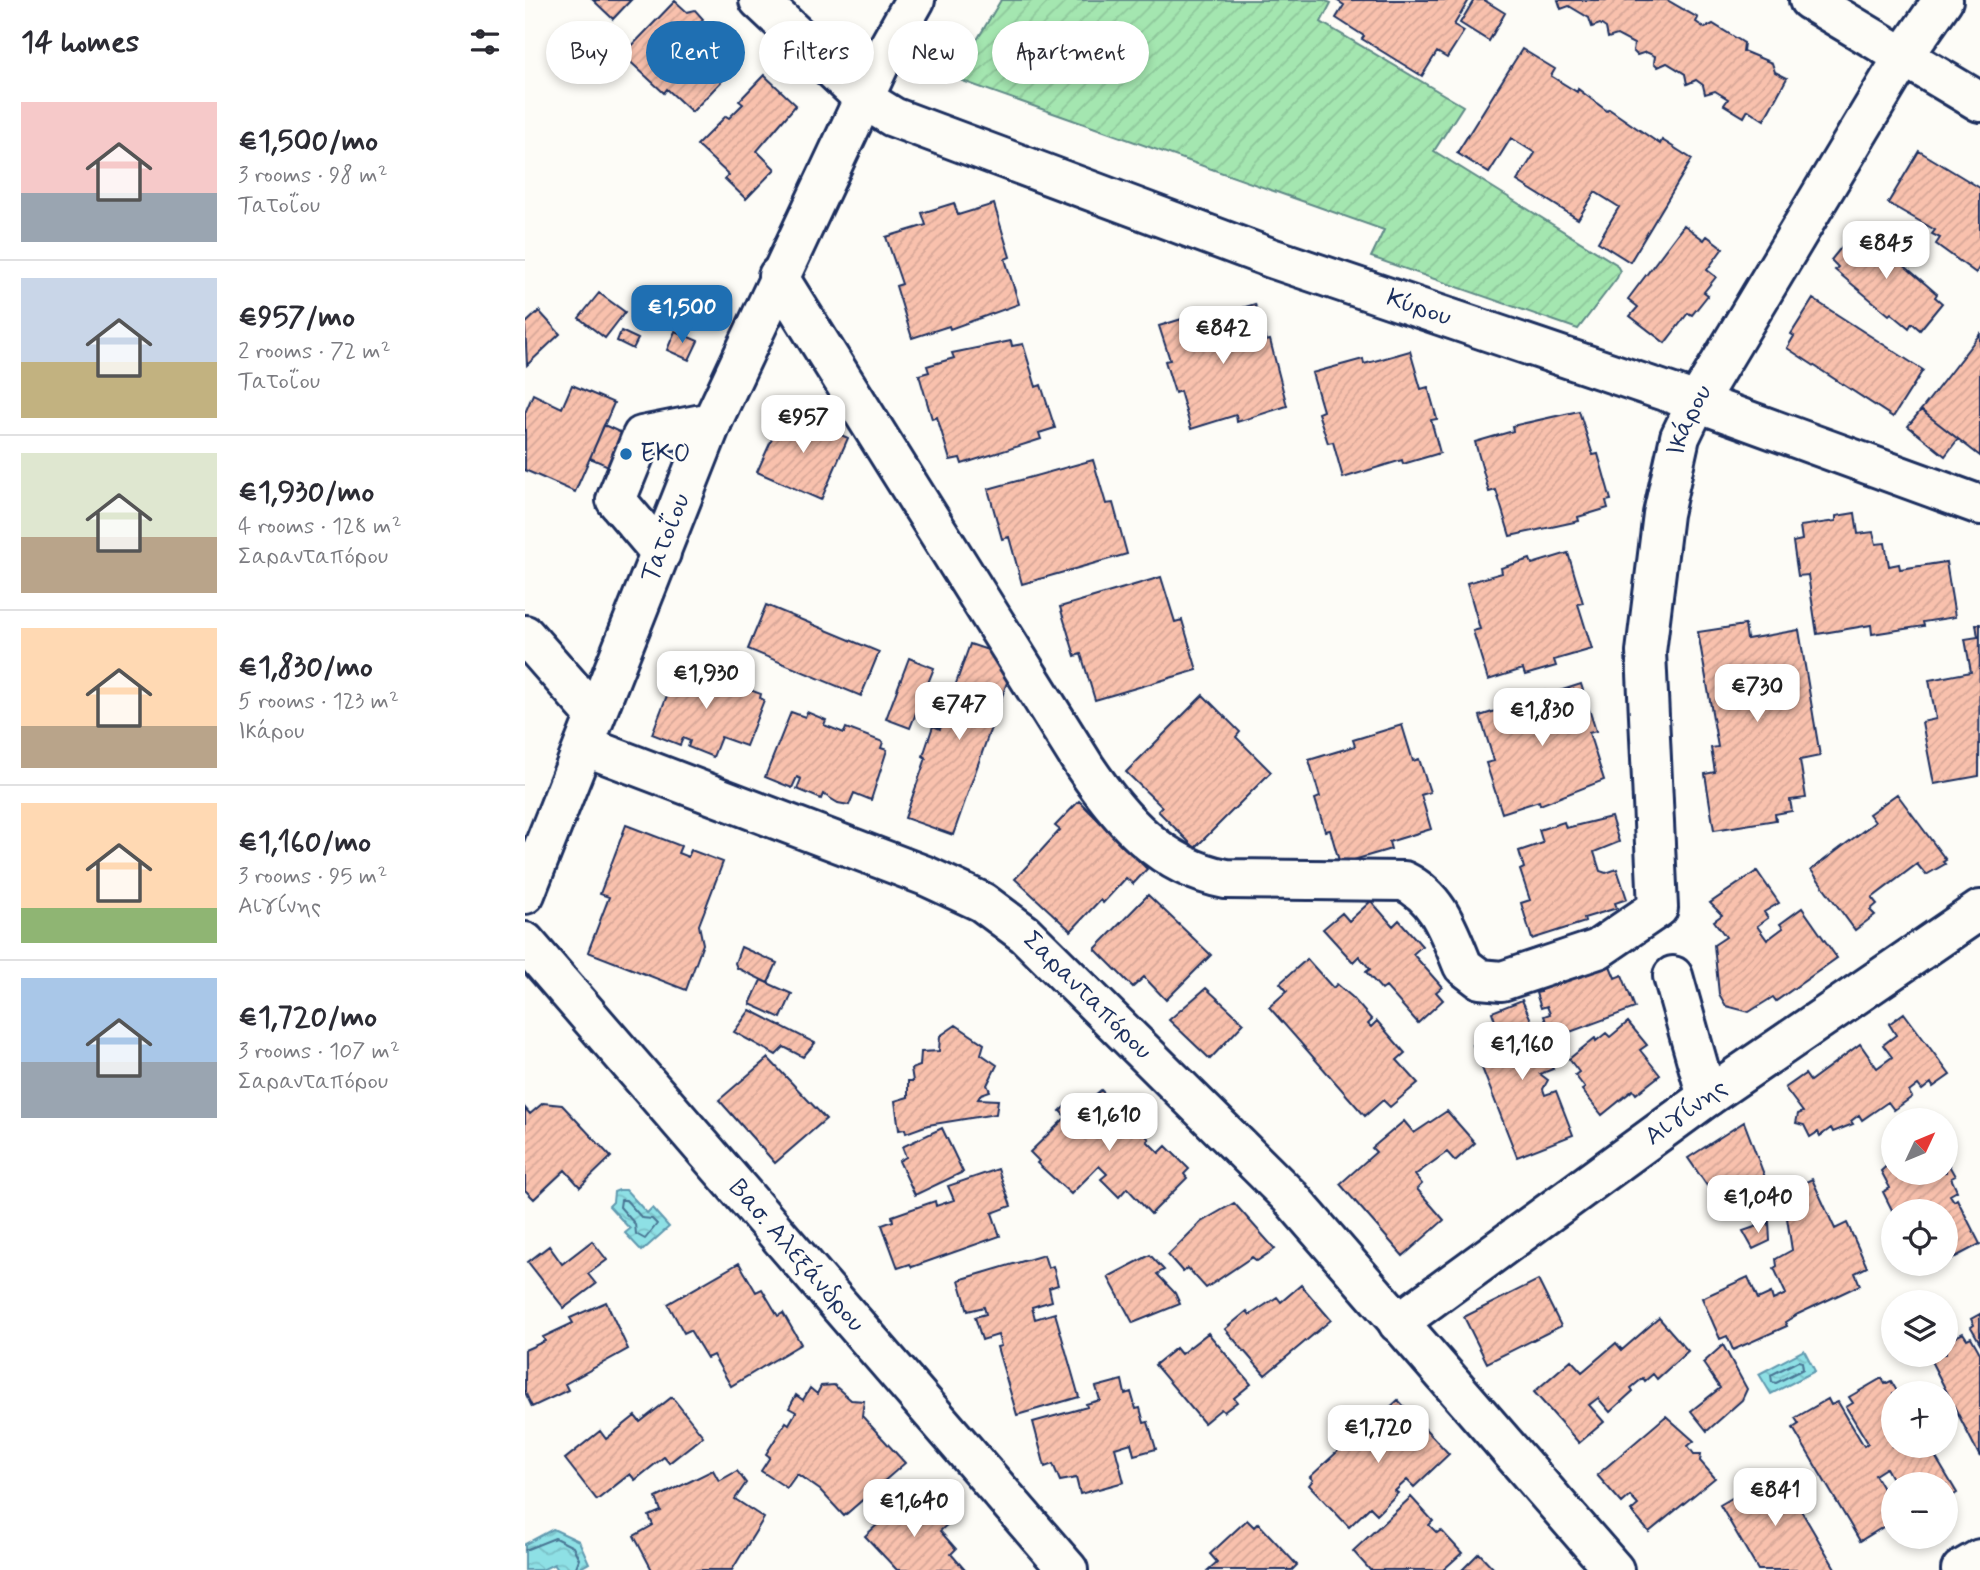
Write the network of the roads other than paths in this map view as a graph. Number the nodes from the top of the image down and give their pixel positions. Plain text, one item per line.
1 (759, 0) edge
2 (915, 0) edge
3 (1809, 0) edge
4 (1943, 0) edge
5 (1904, 56) junction
6 (864, 99) junction
7 (1980, 102) edge
8 (778, 276) junction
9 (1697, 402) junction
10 (712, 422) junction
11 (1980, 505) edge
12 (661, 553) junction
13 (525, 635) edge
14 (590, 730) junction
15 (525, 894) edge
16 (1980, 910) edge
17 (525, 942) edge
18 (1673, 976) dead end
19 (1707, 1097) junction
20 (1398, 1323) junction
21 (1980, 1559) edge
22 (1068, 1570) edge
23 (1614, 1570) edge
24 (1961, 1570) edge

1 - 6 street, Κύρου
2 - 6 street, Τατοΐου
3 - 5 street
4 - 5 street, Ικάρου
5 - 7 street
5 - 9 street, Ικάρου
6 - 8 street, Τατοΐου
6 - 9 street, Κύρου
8 - 9 street, Ικάρου
8 - 10 street, Τατοΐου
9 - 11 street, Κύρου
10 - 12 street, Τατοΐου
10 - 12 street
12 - 14 street, Τατοΐου
13 - 14 street
14 - 15 street, Τατοΐου
14 - 20 street, Σαρανταπόρου
16 - 19 street, Αιγίνης
17 - 22 street, Βασ. Αλεξάνδρου
18 - 19 street
19 - 20 street, Αιγίνης
20 - 23 street, Σαρανταπόρου
21 - 24 street

